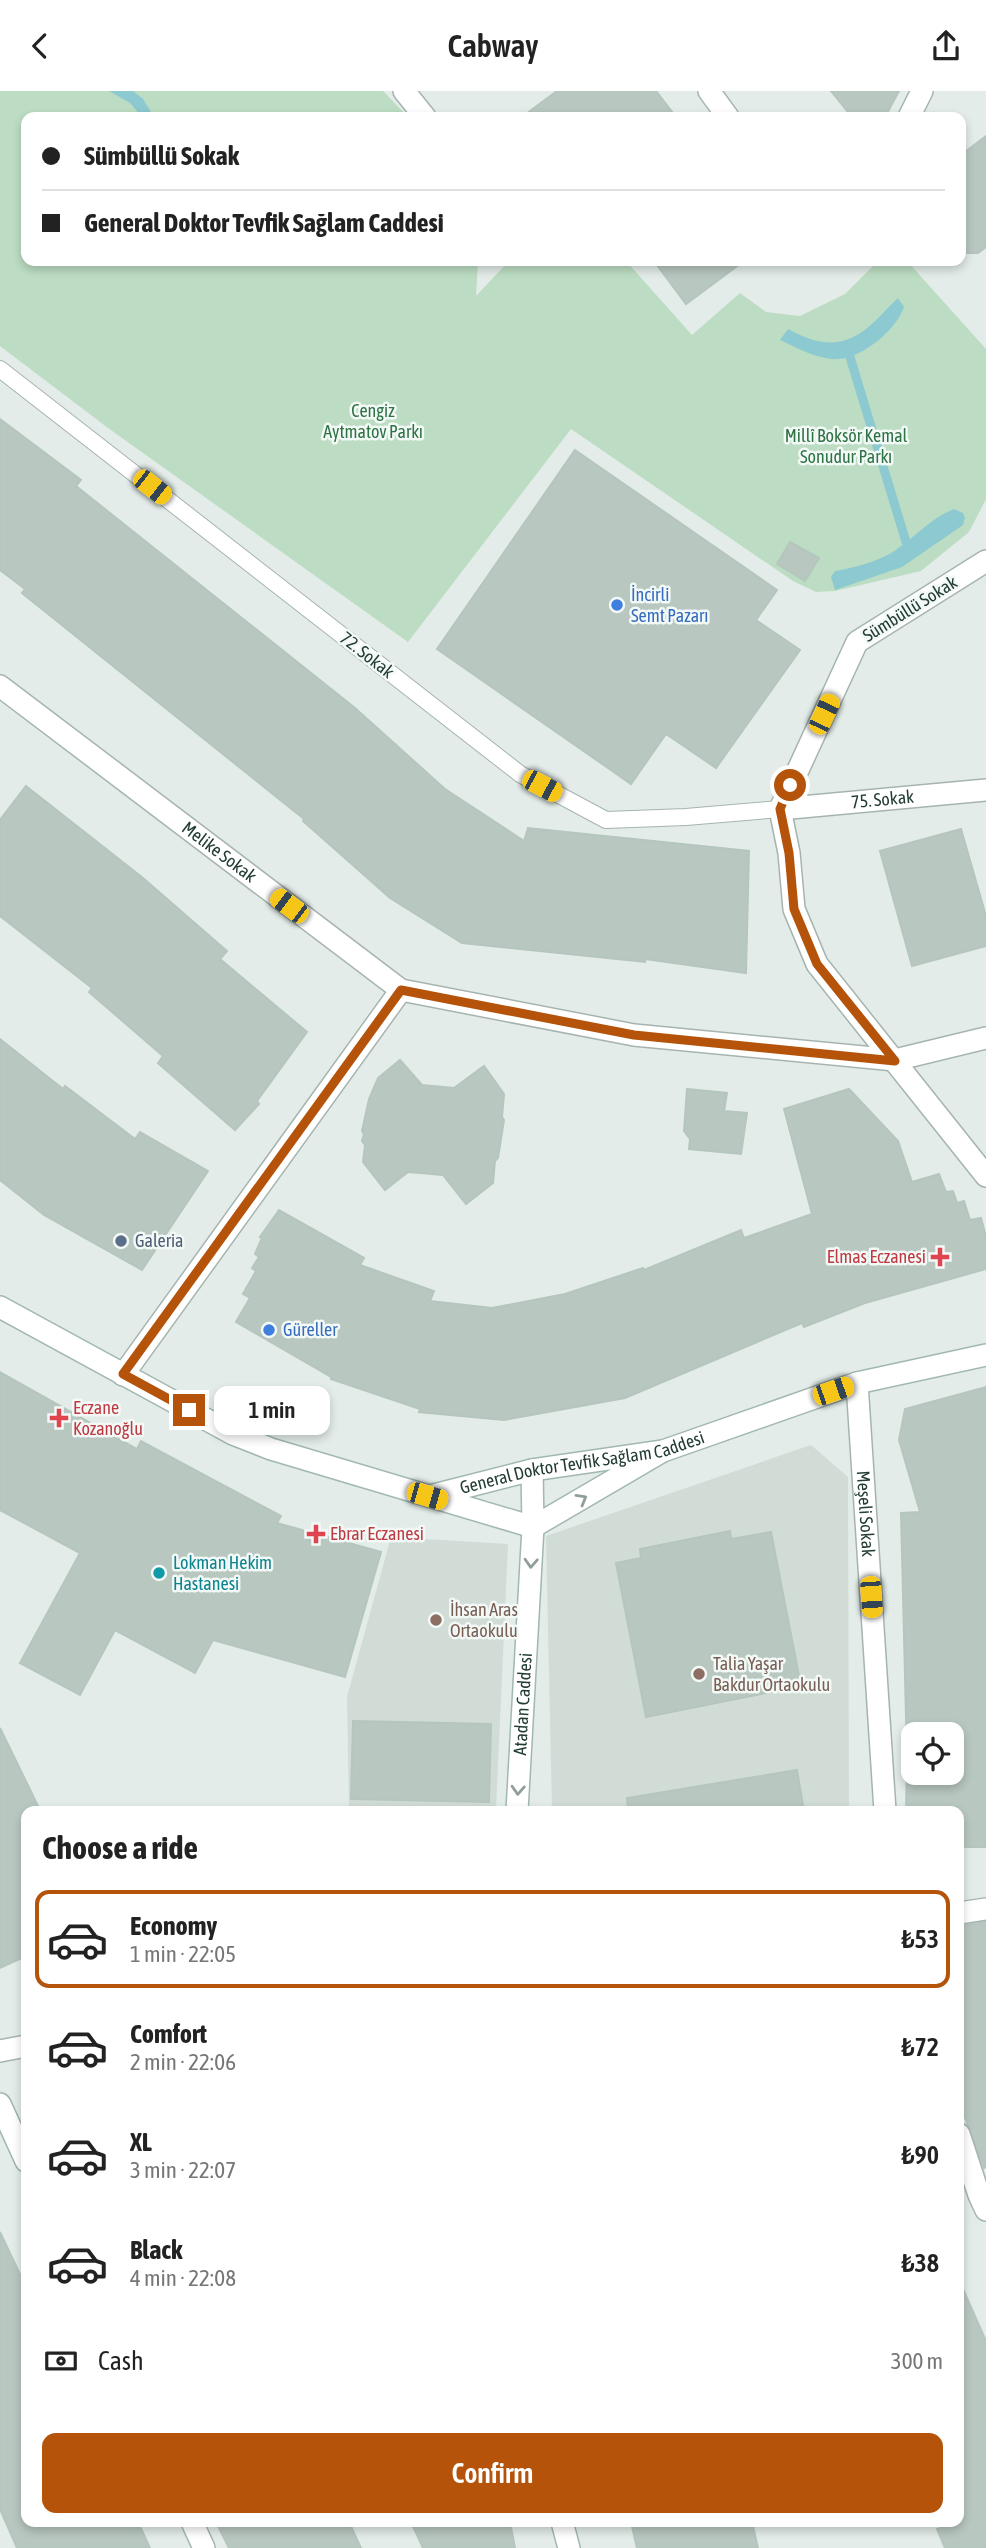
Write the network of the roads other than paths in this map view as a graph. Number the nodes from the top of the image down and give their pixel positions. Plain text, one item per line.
1 (404, 91) edge
2 (709, 91) edge
3 (922, 91) edge
4 (421, 112) edge
5 (724, 112) edge
6 (912, 112) edge
7 (0, 369) edge
8 (986, 561) edge
9 (0, 686) edge
10 (986, 789) edge
11 (780, 809) junction
12 (401, 990) junction
13 (986, 1038) edge
14 (895, 1061) junction
15 (986, 1176) edge
16 (0, 1307) edge
17 (986, 1355) edge
18 (123, 1374) junction
19 (857, 1383) junction
20 (663, 1451) junction
21 (532, 1470) junction
22 (427, 1496) junction
23 (533, 1527) junction
24 (517, 1806) edge
25 (885, 1806) edge
26 (986, 1909) edge
27 (964, 1912) edge
28 (21, 2047) edge
29 (0, 2051) edge
30 (0, 2103) edge
31 (964, 2148) edge
32 (21, 2150) edge
33 (986, 2210) edge
34 (194, 2527) edge
35 (563, 2527) edge
36 (204, 2548) edge
37 (569, 2548) edge

1 - 4 street
2 - 5 street
3 - 6 street
7 - 11 lane, 72. Sokak
8 - 11 street, Sümbüllü Sokak
9 - 12 street, Melike Sokak
10 - 11 street, 75. Sokak
11 - 14 street
12 - 14 street, Melike Sokak
12 - 18 street
13 - 14 street, Melike Sokak
14 - 15 street
16 - 18 street
17 - 19 street, General Doktor Tevfik Sağlam Caddesi
18 - 22 street
19 - 20 street, General Doktor Tevfik Sağlam Caddesi
19 - 25 street, Meşeli Sokak
20 - 21 street, General Doktor Tevfik Sağlam Caddesi
23 -> 20 street
21 - 22 street, General Doktor Tevfik Sağlam Caddesi
21 - 23 street, Atadan Caddesi
22 - 23 street
23 -> 24 street, Atadan Caddesi
26 - 27 street
28 - 29 street
30 - 32 street
31 - 33 street
34 - 36 street
35 - 37 street

